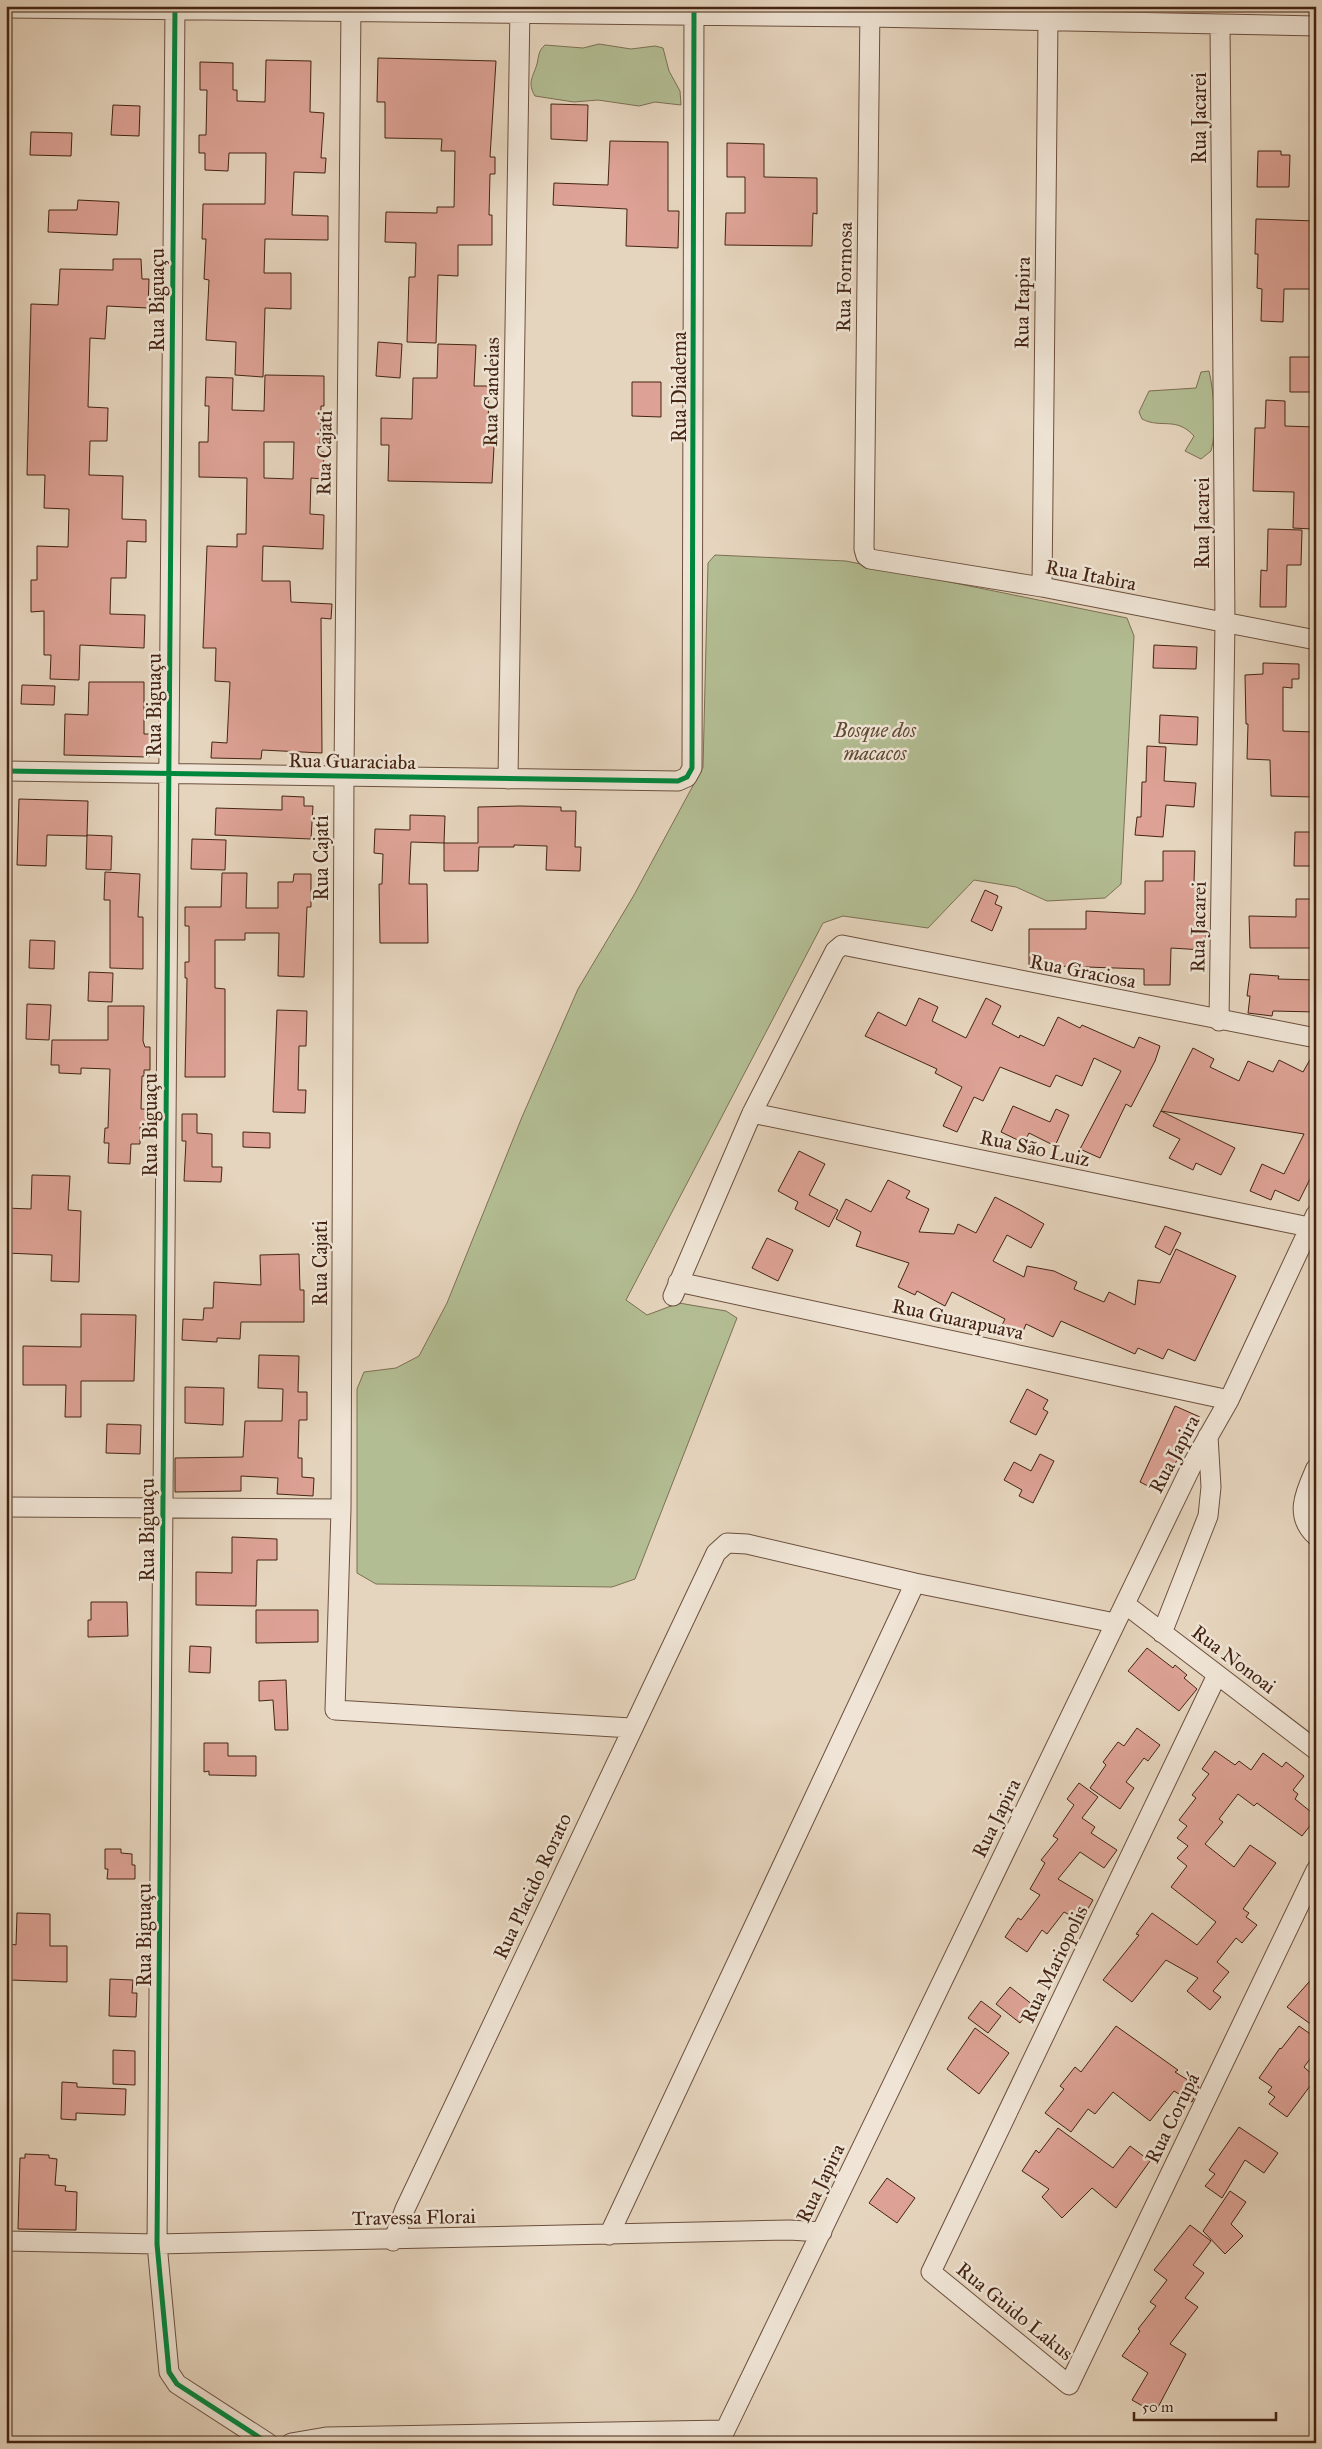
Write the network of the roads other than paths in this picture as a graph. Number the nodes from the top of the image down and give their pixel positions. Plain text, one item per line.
1 (6, 8) edge
2 (175, 8) edge
3 (351, 8) edge
4 (520, 10) edge
5 (694, 11) edge
6 (870, 12) edge
7 (1029, 13) edge
8 (1189, 15) edge
9 (1048, 20) junction
10 (1220, 24) junction
11 (1316, 26) edge
12 (864, 549) joint
13 (1042, 588) junction
14 (1225, 622) junction
15 (1316, 640) edge
16 (692, 768) joint
17 (6, 771) edge
18 (168, 775) junction
19 (344, 775) junction
20 (508, 779) junction
21 (1219, 1021) junction
22 (1316, 1038) edge
23 (752, 1113) junction
24 (1312, 1221) edge
25 (1229, 1400) junction
26 (1208, 1436) junction
27 (1316, 1468) edge
28 (6, 1507) edge
29 (162, 1507) junction
30 (342, 1508) junction
31 (1316, 1536) edge
32 (915, 1583) junction
33 (1125, 1604) junction
34 (1115, 1624) junction
35 (1162, 1633) junction
36 (1217, 1675) junction
37 (631, 1728) junction
38 (1316, 1750) edge
39 (1316, 1870) edge
40 (822, 2232) junction
41 (609, 2235) junction
42 (6, 2241) edge
43 (393, 2241) junction
44 (156, 2244) junction
45 (932, 2272) joint
46 (1069, 2385) joint
47 (722, 2436) edge
48 (268, 2443) edge
49 (292, 2443) edge

1 - 2 street
2 - 3 street
2 - 18 street, Rua Biguaçu
3 - 4 street
3 - 19 street, Rua Cajati
4 - 5 street
4 - 20 street, Rua Candeias
5 - 6 street
5 - 16 street, Rua Diadema
6 - 7 street
6 - 12 street, Rua Formosa
7 - 9 street
8 - 9 street
8 - 10 street
9 - 13 street, Rua Itapira
10 - 11 street
10 - 14 street, Rua Jacarei
12 - 13 street, Rua Itabira
13 - 14 street, Rua Itabira
14 - 15 street, Rua Itabira
14 - 21 street, Rua Jacarei
16 - 20 street, Rua Guaraciaba
17 - 18 street, Rua Guaraciaba
18 - 19 street, Rua Guaraciaba
18 - 29 street, Rua Biguaçu
19 - 20 street, Rua Guaraciaba
19 - 30 street, Rua Cajati
21 - 22 street, Rua Graciosa
21 - 23 street, Rua Graciosa
23 - 24 street, Rua São Luiz
23 - 25 street, Rua Guarapuava
24 - 25 street, Rua Japira
25 - 26 street, Rua Japira
26 - 33 street, Rua Japira
26 - 35 street
27 - 31 street
28 - 29 street
29 - 30 street
29 - 44 street, Rua Biguaçu
30 - 37 street, Rua Cajati
32 - 34 street
32 - 37 street, Rua Placido Rorato
32 - 41 street
33 - 34 street, Rua Japira
33 - 35 street, Rua Nonoai
34 - 40 street, Rua Japira
35 - 36 street, Rua Nonoai
36 - 38 street, Rua Nonoai
36 - 45 street, Rua Mariopolis
37 - 43 street, Rua Placido Rorato
39 - 46 street, Rua Corupá
40 - 41 street, Travessa Florai
40 - 47 street, Rua Japira
41 - 43 street, Travessa Florai
42 - 44 street, Travessa Florai
43 - 44 street, Travessa Florai
44 - 48 street, Rua Biguaçu
45 - 46 street, Rua Guido Lakus
47 - 49 street

